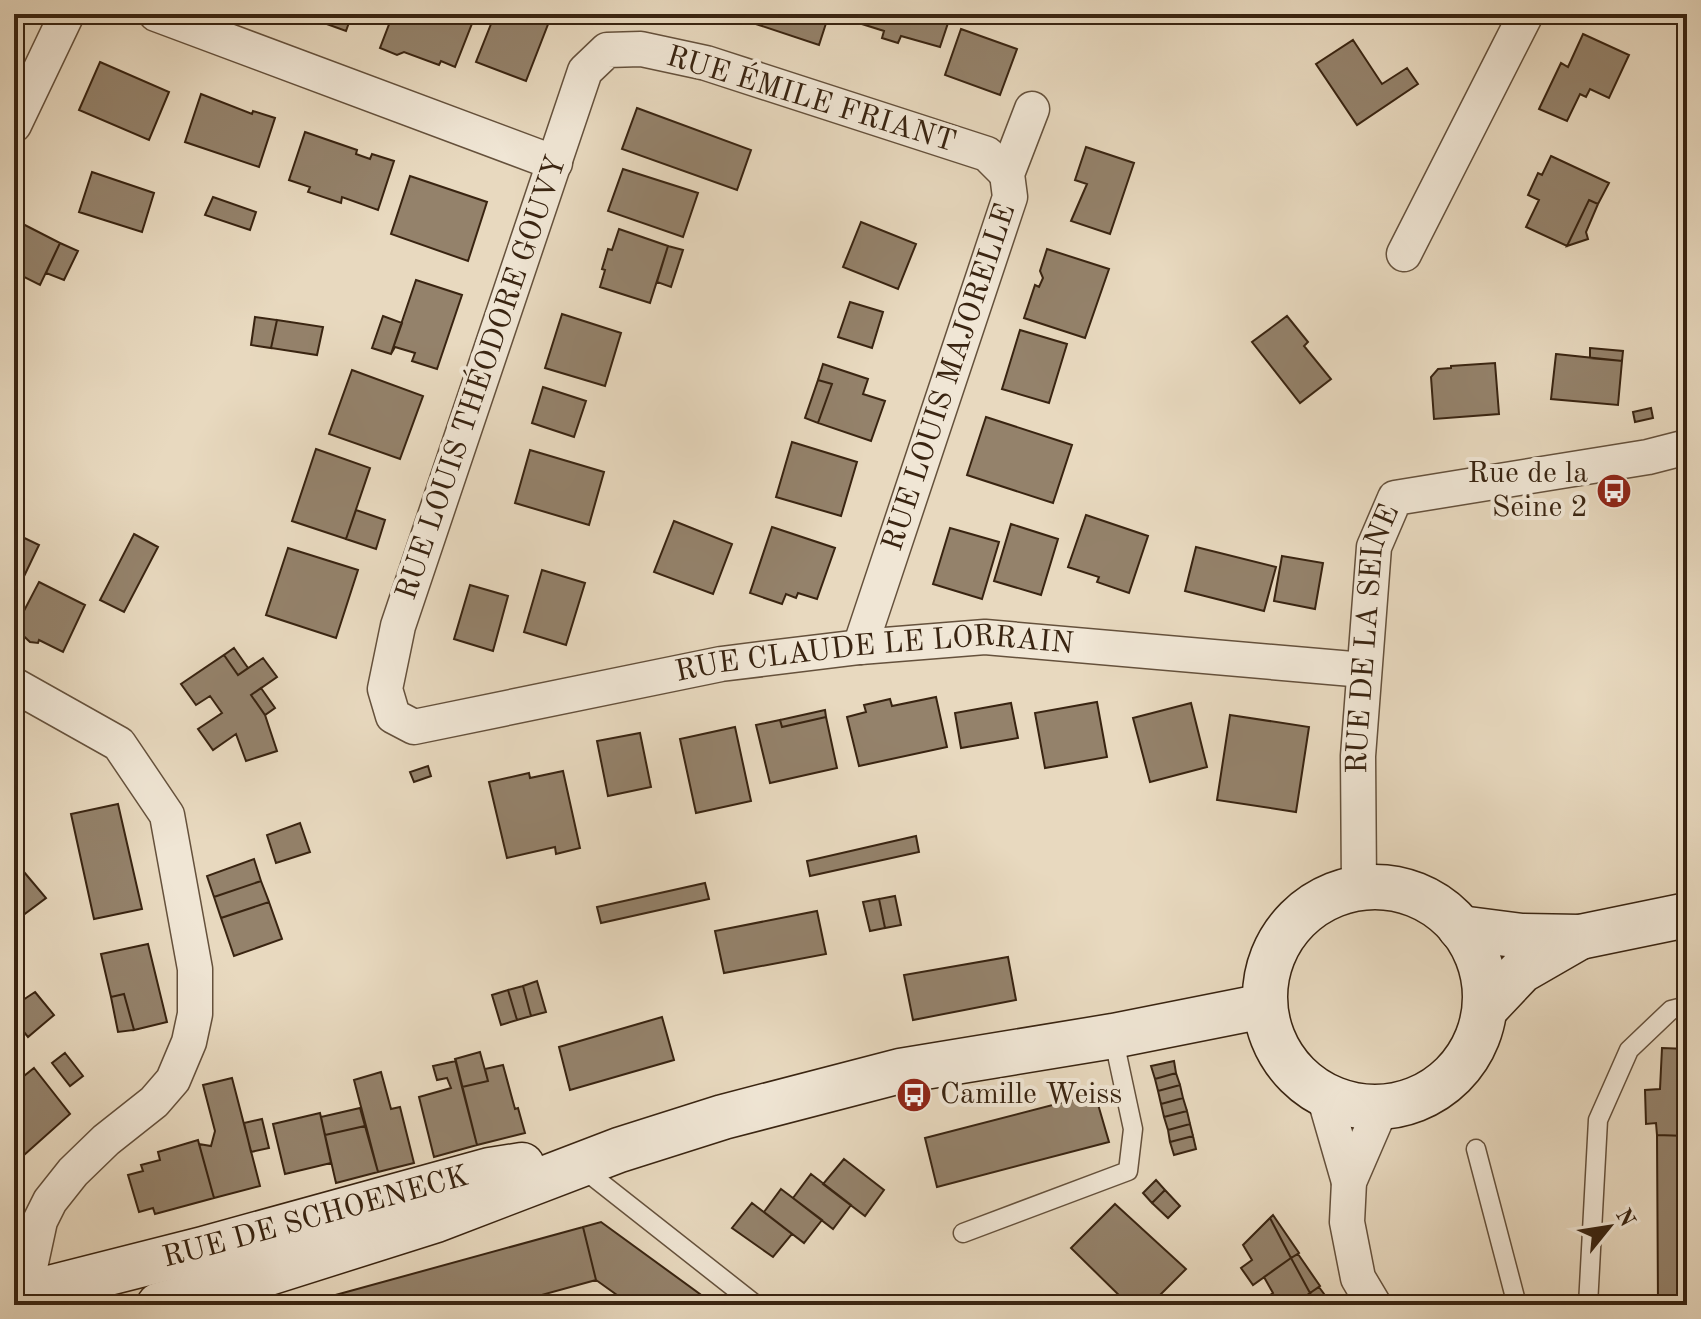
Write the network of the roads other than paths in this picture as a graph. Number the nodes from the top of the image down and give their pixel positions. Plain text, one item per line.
1 (67, 14) edge
2 (156, 14) edge
3 (1526, 14) edge
4 (607, 50) joint
5 (1032, 109) dead end
6 (14, 125) edge
7 (555, 163) junction
8 (1007, 174) junction
9 (1404, 254) dead end
10 (1687, 447) edge
11 (860, 647) junction
12 (1364, 670) junction
13 (14, 685) edge
14 (393, 716) joint
15 (1359, 886) junction
16 (1687, 915) edge
17 (1460, 928) junction
18 (1580, 937) junction
19 (1264, 1006) junction
20 (1687, 1006) edge
21 (1487, 1007) junction
22 (1113, 1036) junction
23 (1323, 1092) junction
24 (1381, 1108) junction
25 (1476, 1149) dead end
26 (574, 1162) junction
27 (1349, 1182) junction
28 (963, 1233) dead end
29 (96, 1290) edge
30 (23, 1298) edge
31 (159, 1305) edge
32 (756, 1305) edge
33 (1374, 1305) edge
34 (1517, 1305) edge
35 (1588, 1305) edge

1 - 6 street
2 - 7 street
3 - 9 street
4 - 7 street, RUE LOUIS THÉODORE GOUVY
4 - 8 street, RUE ÉMILE FRIANT
5 - 8 street, RUE LOUIS MAJORELLE
7 - 14 street, RUE LOUIS THÉODORE GOUVY
8 - 11 street, RUE LOUIS MAJORELLE
10 - 12 street, RUE DE LA SEINE
11 - 12 street, RUE CLAUDE LE LORRAIN
11 - 14 street, RUE CLAUDE LE LORRAIN
12 - 15 street, RUE DE LA SEINE
13 - 30 street
15 - 17 main road
15 - 19 main road
16 - 18 main road
17 - 18 main road
17 - 21 main road
18 - 21 main road
19 - 22 main road, RUE DE SCHOENECK
19 - 23 main road
20 - 35 lane
21 - 24 main road
22 - 26 main road, RUE DE SCHOENECK
22 - 28 lane
23 - 24 main road
23 - 27 street
24 - 27 street
25 - 34 lane
26 - 29 main road, RUE DE SCHOENECK
26 - 31 main road, RUE DE SCHOENECK
26 - 32 lane
27 - 33 street
29 - 30 main road, RUE DE SCHOENECK

